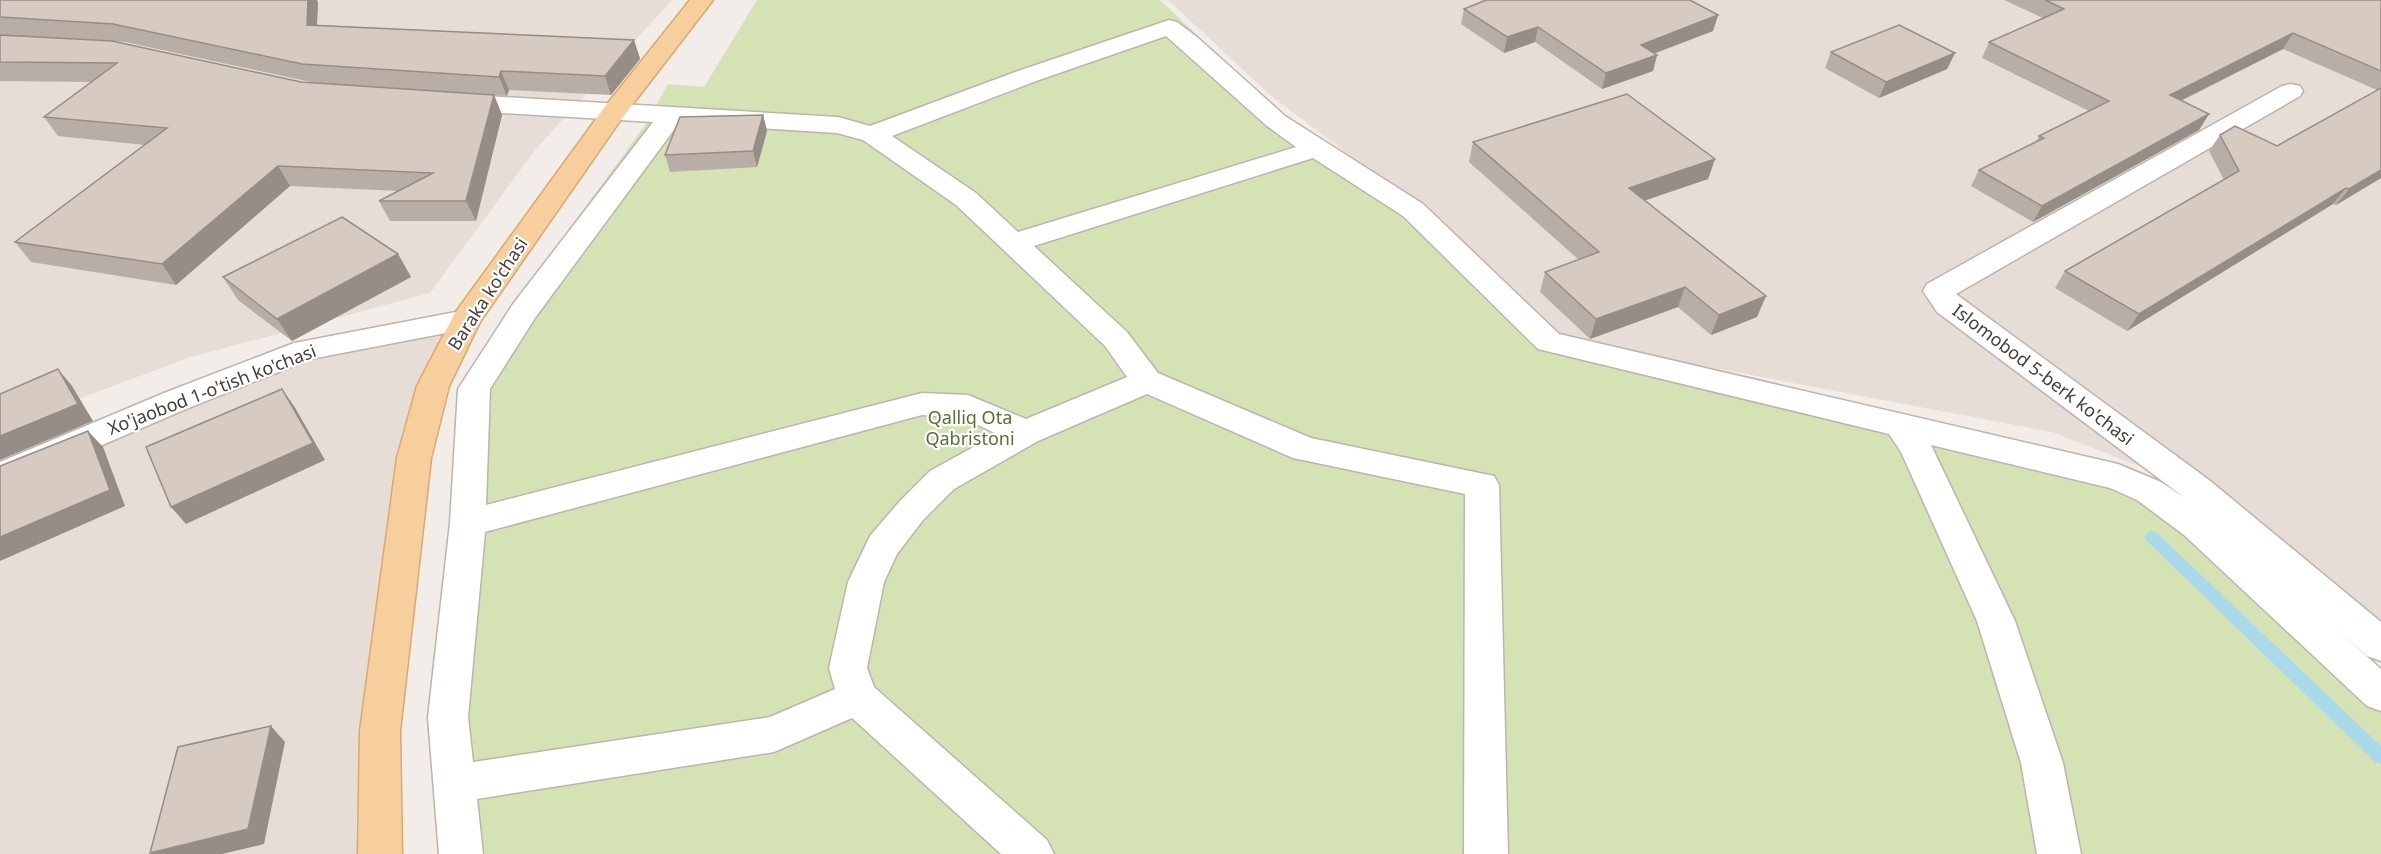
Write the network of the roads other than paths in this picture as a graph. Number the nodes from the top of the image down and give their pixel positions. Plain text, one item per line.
1 (702, 0) edge
2 (2291, 91) dead end
3 (428, 100) edge
4 (614, 113) junction
5 (671, 116) junction
6 (872, 134) junction
7 (1316, 149) junction
8 (1014, 243) junction
9 (466, 321) junction
10 (1147, 381) junction
11 (1898, 423) junction
12 (1026, 433) junction
13 (0, 476) edge
14 (468, 523) junction
15 (2381, 645) edge
16 (2381, 694) edge
17 (857, 697) junction
18 (454, 784) junction
19 (380, 854) edge
20 (461, 854) edge
21 (1032, 854) edge
22 (1486, 854) edge
23 (2059, 854) edge

1 - 4 main road, Baraka ko'chasi
2 - 15 street, Islomobod 5-berk ko'chasi
3 - 4 street
4 - 5 street
4 - 9 main road, Baraka ko'chasi
5 - 6 street
5 - 14 street
6 - 7 street
6 - 8 street
7 - 8 street
7 - 11 street
8 - 10 street
9 - 13 street, Xo'jaobod 1-o'tish ko'chasi
9 - 19 main road, Baraka ko'chasi
10 - 12 street
10 - 22 street
11 - 16 street
11 - 23 street
12 - 14 street
12 - 17 street
14 - 18 street
17 - 18 street
17 - 21 street
18 - 20 street

